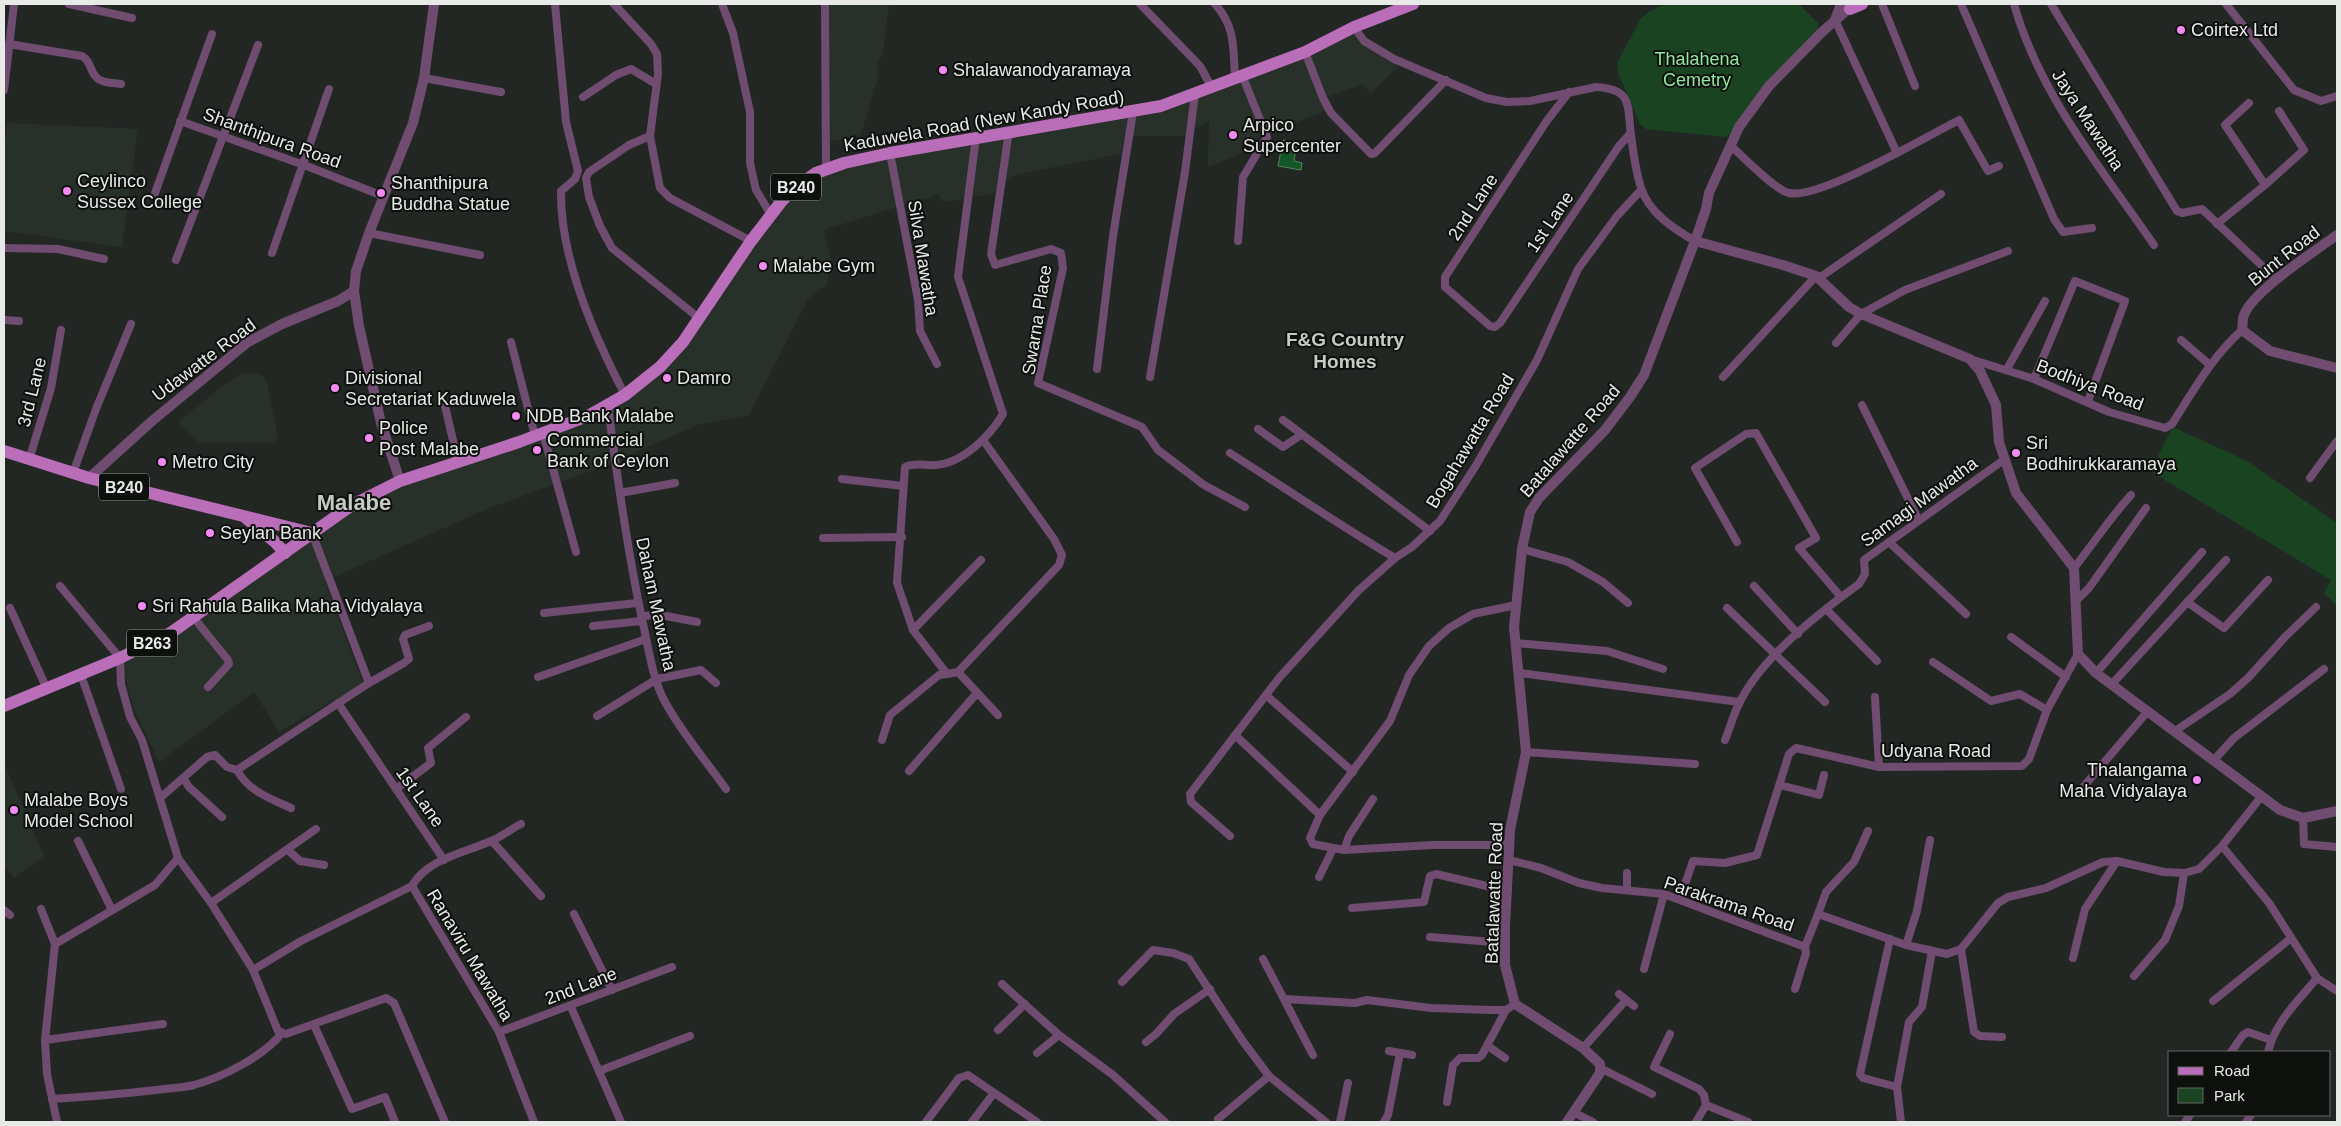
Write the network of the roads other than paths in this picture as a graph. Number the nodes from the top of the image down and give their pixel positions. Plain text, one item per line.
1 (14, 4) edge
2 (69, 4) edge
3 (434, 4) edge
4 (555, 4) edge
5 (614, 4) edge
6 (722, 4) edge
7 (825, 4) edge
8 (1140, 4) edge
9 (1215, 4) edge
10 (1413, 4) edge
11 (1862, 4) edge
12 (1882, 4) edge
13 (1961, 4) edge
14 (2014, 4) edge
15 (2051, 4) edge
16 (2229, 5) edge
17 (1848, 6) edge
18 (1391, 7) edge
19 (132, 18) dead end
20 (1835, 20) junction
21 (1354, 27) junction
22 (212, 34) dead end
23 (9, 44) junction
24 (258, 45) dead end
25 (1305, 52) junction
26 (5, 64) edge
27 (1238, 77) junction
28 (424, 78) junction
29 (1446, 80) junction
30 (120, 84) dead end
31 (656, 84) junction
32 (1915, 86) dead end
33 (1212, 88) junction
34 (329, 89) dead end
35 (4, 90) edge
36 (501, 92) dead end
37 (1569, 92) junction
38 (1195, 94) junction
39 (2337, 96) edge
40 (582, 97) dead end
41 (2249, 103) dead end
42 (2280, 111) dead end
43 (1133, 112) junction
44 (180, 121) junction
45 (1009, 131) junction
46 (1630, 134) junction
47 (225, 136) junction
48 (650, 136) junction
49 (976, 137) junction
50 (1730, 145) junction
51 (890, 153) junction
52 (1897, 154) junction
53 (304, 165) junction
54 (1999, 166) dead end
55 (826, 169) junction
56 (2265, 185) junction
57 (1641, 190) junction
58 (156, 193) dead end
59 (1941, 194) dead end
60 (383, 196) junction
61 (771, 215) junction
62 (2217, 224) junction
63 (2092, 228) dead end
64 (370, 233) junction
65 (2337, 235) edge
66 (751, 241) junction
67 (1238, 241) dead end
68 (1696, 241) junction
69 (2154, 244) dead end
70 (4, 248) edge
71 (2008, 250) dead end
72 (272, 253) dead end
73 (480, 255) dead end
74 (104, 259) dead end
75 (176, 260) dead end
76 (1817, 277) junction
77 (2277, 280) junction
78 (354, 291) junction
79 (2045, 301) dead end
80 (1861, 314) junction
81 (700, 319) junction
82 (4, 320) edge
83 (19, 321) dead end
84 (131, 324) dead end
85 (1495, 327) joint
86 (61, 330) dead end
87 (2242, 330) junction
88 (2181, 340) dead end
89 (511, 342) dead end
90 (1836, 343) dead end
91 (1970, 359) junction
92 (937, 364) dead end
93 (2210, 365) junction
94 (2337, 368) edge
95 (1097, 369) dead end
96 (2006, 369) junction
97 (1723, 376) dead end
98 (1150, 377) dead end
99 (2034, 378) junction
100 (625, 395) junction
101 (2088, 401) junction
102 (1862, 405) dead end
103 (445, 406) dead end
104 (608, 406) junction
105 (1283, 420) dead end
106 (1258, 430) dead end
107 (539, 435) junction
108 (1301, 435) junction
109 (983, 440) junction
110 (2337, 441) edge
111 (4, 452) edge
112 (1230, 454) dead end
113 (2005, 459) junction
114 (29, 460) junction
115 (458, 462) junction
116 (73, 474) junction
117 (90, 478) junction
118 (2310, 478) dead end
119 (842, 479) dead end
120 (400, 481) junction
121 (675, 483) dead end
122 (903, 486) junction
123 (620, 493) junction
124 (2131, 495) dead end
125 (1245, 507) dead end
126 (2146, 508) dead end
127 (245, 517) junction
128 (1918, 519) junction
129 (1430, 531) junction
130 (312, 533) junction
131 (902, 537) junction
132 (823, 538) dead end
133 (1737, 542) dead end
134 (1889, 542) junction
135 (1522, 549) junction
136 (576, 552) dead end
137 (2202, 552) dead end
138 (285, 553) junction
139 (1395, 558) junction
140 (981, 560) dead end
141 (2226, 560) dead end
142 (2074, 568) junction
143 (2268, 580) dead end
144 (60, 586) dead end
145 (1754, 586) dead end
146 (1841, 597) junction
147 (2075, 602) junction
148 (2187, 602) junction
149 (637, 603) junction
150 (1628, 603) dead end
151 (1516, 605) junction
152 (2316, 607) dead end
153 (10, 608) dead end
154 (1727, 608) dead end
155 (1827, 610) junction
156 (544, 613) dead end
157 (1966, 614) dead end
158 (194, 618) junction
159 (642, 619) junction
160 (697, 622) dead end
161 (429, 626) dead end
162 (593, 626) dead end
163 (913, 630) junction
164 (1798, 634) junction
165 (2012, 637) dead end
166 (646, 639) junction
167 (1515, 643) junction
168 (2078, 654) junction
169 (1775, 655) junction
170 (120, 658) junction
171 (1877, 661) dead end
172 (1933, 662) dead end
173 (1663, 669) dead end
174 (2324, 669) dead end
175 (958, 672) junction
176 (1520, 673) junction
177 (2096, 673) junction
178 (948, 674) junction
179 (81, 675) junction
180 (2066, 676) junction
181 (538, 677) dead end
182 (657, 679) junction
183 (369, 682) junction
184 (716, 683) dead end
185 (2112, 684) junction
186 (208, 687) dead end
187 (47, 689) junction
188 (978, 693) junction
189 (1266, 695) junction
190 (1875, 697) dead end
191 (1739, 702) junction
192 (1825, 702) dead end
193 (338, 703) junction
194 (4, 706) edge
195 (2047, 710) junction
196 (2148, 711) junction
197 (998, 715) dead end
198 (597, 716) dead end
199 (466, 717) dead end
200 (2175, 731) junction
201 (1235, 735) junction
202 (882, 740) dead end
203 (1725, 740) dead end
204 (1526, 752) junction
205 (2214, 760) junction
206 (1695, 764) dead end
207 (1879, 767) junction
208 (237, 770) junction
209 (909, 771) dead end
210 (1353, 772) junction
211 (1824, 774) dead end
212 (184, 779) junction
213 (1780, 785) junction
214 (2084, 786) dead end
215 (121, 789) dead end
216 (396, 789) junction
217 (726, 789) dead end
218 (2261, 797) junction
219 (160, 798) junction
220 (1373, 799) dead end
221 (292, 808) dead end
222 (2337, 811) edge
223 (1320, 814) junction
224 (222, 817) dead end
225 (2303, 818) junction
226 (520, 824) dead end
227 (316, 829) dead end
228 (1868, 831) dead end
229 (1230, 836) dead end
230 (1930, 840) dead end
231 (78, 841) dead end
232 (492, 841) junction
233 (1509, 845) junction
234 (2222, 846) junction
235 (2337, 847) edge
236 (1333, 849) junction
237 (288, 850) junction
238 (1344, 850) junction
239 (178, 858) junction
240 (444, 860) junction
241 (1509, 860) junction
242 (2117, 861) junction
243 (324, 865) dead end
244 (1627, 873) dead end
245 (2184, 873) junction
246 (1320, 877) dead end
247 (412, 886) junction
248 (1626, 890) junction
249 (1508, 891) junction
250 (1664, 894) junction
251 (542, 896) dead end
252 (1680, 899) junction
253 (211, 903) junction
254 (1352, 908) dead end
255 (41, 909) dead end
256 (112, 910) junction
257 (574, 914) dead end
258 (1818, 914) junction
259 (1430, 936) dead end
260 (1890, 938) junction
261 (2290, 939) junction
262 (1505, 943) junction
263 (55, 944) junction
264 (1906, 945) junction
265 (1805, 947) junction
266 (1961, 949) junction
267 (1932, 951) junction
268 (2072, 958) dead end
269 (1263, 959) dead end
270 (672, 966) dead end
271 (253, 970) junction
272 (1644, 970) dead end
273 (2134, 976) dead end
274 (2317, 978) junction
275 (1122, 982) dead end
276 (1002, 984) dead end
277 (1210, 989) junction
278 (1795, 989) dead end
279 (612, 990) junction
280 (2337, 990) edge
281 (1619, 994) dead end
282 (1286, 999) junction
283 (1626, 1000) junction
284 (2214, 1001) dead end
285 (1025, 1004) junction
286 (572, 1006) junction
287 (1634, 1006) dead end
288 (1510, 1007) junction
289 (162, 1024) dead end
290 (314, 1025) junction
291 (998, 1030) dead end
292 (499, 1032) junction
293 (282, 1033) junction
294 (1670, 1034) dead end
295 (1059, 1035) junction
296 (690, 1036) dead end
297 (2002, 1037) dead end
298 (46, 1040) junction
299 (2271, 1040) junction
300 (1146, 1042) dead end
301 (1488, 1046) junction
302 (1583, 1048) junction
303 (1389, 1051) dead end
304 (2232, 1051) edge
305 (2268, 1051) edge
306 (1038, 1053) dead end
307 (1400, 1053) junction
308 (1313, 1055) dead end
309 (1412, 1055) dead end
310 (1504, 1058) dead end
311 (1600, 1068) junction
312 (599, 1072) junction
313 (1269, 1076) junction
314 (1348, 1083) dead end
315 (1896, 1087) junction
316 (994, 1093) junction
317 (1652, 1094) dead end
318 (52, 1099) junction
319 (1447, 1102) dead end
320 (1706, 1105) junction
321 (1573, 1112) junction
322 (1218, 1119) dead end
323 (57, 1122) edge
324 (395, 1122) edge
325 (446, 1122) edge
326 (534, 1122) edge
327 (621, 1122) edge
328 (926, 1122) edge
329 (972, 1122) edge
330 (1037, 1122) edge
331 (1165, 1122) edge
332 (1326, 1122) edge
333 (1340, 1122) edge
334 (1384, 1122) edge
335 (1567, 1122) edge
336 (1593, 1122) edge
337 (1696, 1122) edge
338 (1748, 1122) edge
339 (1901, 1122) edge

1 - 23 street
2 - 19 street
3 - 28 street
4 - 100 street
5 - 31 street
6 - 61 street
7 - 55 street
8 - 33 street
9 - 27 street
10 - 18 main road, Kaduwela Road (New Kandy Road) / B240
11 - 17 main road
12 - 32 street
13 - 63 street
14 - 69 street, Jaya Mawatha
15 - 62 street
16 - 39 street
17 - 20 street, Batalawatte Road
18 - 21 main road, Kaduwela Road (New Kandy Road) / B240
20 - 50 street, Batalawatte Road
20 - 52 street
21 - 25 main road, Kaduwela Road (New Kandy Road) / B240
21 - 29 street
22 - 44 street, Shanthipura Road
23 - 26 street
23 - 30 street
24 - 47 street
25 - 27 main road, Kaduwela Road (New Kandy Road) / B240
25 - 29 street
26 - 35 street
27 - 33 main road, Kaduwela Road (New Kandy Road) / B240
27 - 67 street
28 - 36 street
28 - 60 street
29 - 37 street
31 - 40 street
31 - 48 street
33 - 38 main road, Kaduwela Road (New Kandy Road) / B240
34 - 53 street
37 - 46 street
37 - 85 street, 2nd Lane
38 - 43 main road, Kaduwela Road (New Kandy Road) / B240
38 - 98 street
41 - 56 street
42 - 56 street
43 - 45 main road, Kaduwela Road (New Kandy Road) / B240
43 - 95 street
44 - 47 street, Shanthipura Road
44 - 58 street
45 - 49 main road, Kaduwela Road (New Kandy Road) / B240
45 - 125 street, Swarna Place
46 - 57 street
46 - 85 street, 1st Lane
47 - 53 street, Shanthipura Road
47 - 75 street
48 - 66 street
48 - 81 street
49 - 51 main road, Kaduwela Road (New Kandy Road) / B240
49 - 109 street
50 - 52 street
50 - 68 street, Batalawatte Road
51 - 55 main road, Kaduwela Road (New Kandy Road) / B240
51 - 92 street, Silva Mawatha
52 - 54 street
53 - 60 street, Shanthipura Road
53 - 72 street
55 - 61 main road, Kaduwela Road (New Kandy Road) / B240
56 - 62 street
57 - 68 street
57 - 129 street, Bogahawatta Road
59 - 76 street
60 - 64 street
61 - 66 main road, Kaduwela Road (New Kandy Road) / B240
62 - 77 street
64 - 73 street
64 - 78 street
65 - 77 street, Bunt Road
66 - 81 main road, Kaduwela Road (New Kandy Road) / B240
68 - 76 street
68 - 135 street, Batalawatte Road
70 - 74 street
71 - 80 street
76 - 80 street
76 - 97 street
77 - 87 street, Bunt Road
78 - 117 street, Udawatte Road
78 - 120 street
79 - 96 street
80 - 90 street
80 - 91 street
81 - 100 main road, Kaduwela Road (New Kandy Road) / B240
82 - 83 street
84 - 116 street
86 - 114 street, 3rd Lane
87 - 93 street, Bodhiya Road
87 - 94 street
88 - 93 street
89 - 107 street
91 - 96 street, Bodhiya Road
91 - 113 street
93 - 101 street, Bodhiya Road
96 - 99 street, Bodhiya Road
99 - 101 street, Bodhiya Road
99 - 101 street
100 - 104 main road, Kaduwela Road (New Kandy Road) / B240
102 - 128 street
103 - 115 street
104 - 107 main road, Kaduwela Road (New Kandy Road) / B240
104 - 123 street, Daham Mawatha
105 - 108 street
106 - 108 street
107 - 115 main road, Kaduwela Road (New Kandy Road) / B240
107 - 136 street
108 - 129 street
109 - 122 street
109 - 175 street
110 - 118 street
111 - 114 main road, B240
112 - 139 street
113 - 128 street, Samagi Mawatha
113 - 142 street
114 - 116 main road, B240
115 - 120 main road, Kaduwela Road (New Kandy Road) / B240
116 - 117 main road, B240
117 - 127 main road, B240
119 - 122 street
120 - 130 main road, Kaduwela Road (New Kandy Road) / B240
121 - 123 street
122 - 131 street
123 - 149 street, Daham Mawatha
124 - 142 street
126 - 147 street
127 - 130 main road, B240
127 - 138 main road, B240
128 - 134 street, Samagi Mawatha
129 - 139 street, Bogahawatta Road
130 - 138 main road, Kaduwela Road (New Kandy Road) / B240
130 - 183 street
131 - 132 street
131 - 163 street
133 - 146 street
134 - 146 street, Samagi Mawatha
134 - 157 street
135 - 150 street
135 - 151 street, Batalawatte Road
137 - 177 street
138 - 158 main road, Kaduwela Road (New Kandy Road) / B263
139 - 189 street, Bogahawatta Road
140 - 163 street
141 - 148 street
142 - 147 street
143 - 148 street
144 - 170 street
145 - 164 street
146 - 155 street, Samagi Mawatha
147 - 168 street
148 - 185 street
149 - 156 street
149 - 159 street, Daham Mawatha
151 - 167 street, Batalawatte Road
151 - 210 street
152 - 200 street
153 - 187 street
154 - 169 street
155 - 164 street, Samagi Mawatha
155 - 171 street
158 - 170 main road, Kaduwela Road (New Kandy Road) / B263
158 - 186 street
159 - 160 street
159 - 162 street
159 - 166 street, Daham Mawatha
161 - 183 street
163 - 178 street
164 - 169 street, Samagi Mawatha
165 - 180 street
166 - 181 street
166 - 182 street, Daham Mawatha
167 - 173 street
167 - 176 street, Batalawatte Road
168 - 177 street
168 - 180 street, Udyana Road
169 - 191 street, Samagi Mawatha
169 - 192 street
170 - 179 main road, Kaduwela Road (New Kandy Road) / B263
170 - 219 street
172 - 195 street
174 - 205 street
175 - 178 street
175 - 188 street
176 - 191 street
176 - 204 street, Batalawatte Road
177 - 185 street
178 - 202 street
179 - 187 main road, Kaduwela Road (New Kandy Road) / B263
179 - 215 street
180 - 195 street, Udyana Road
182 - 184 street
182 - 198 street
182 - 217 street, Daham Mawatha
183 - 193 street
185 - 196 street
187 - 194 main road, Kaduwela Road (New Kandy Road) / B263
188 - 197 street
188 - 209 street
189 - 201 street, Bogahawatta Road
189 - 210 street
190 - 207 street
191 - 203 street, Samagi Mawatha
193 - 208 street
193 - 216 street, 1st Lane
195 - 207 street, Udyana Road
196 - 200 street
196 - 214 street
199 - 216 street
200 - 205 street
201 - 223 street
201 - 229 street, Bogahawatta Road
204 - 206 street
204 - 233 street, Batalawatte Road
205 - 218 street
207 - 213 street, Udyana Road
208 - 212 street
208 - 221 street
210 - 223 street
211 - 213 street
212 - 219 street
212 - 224 street
213 - 252 street, Udyana Road
216 - 240 street, 1st Lane
218 - 225 street
218 - 234 street
219 - 239 street
220 - 238 street
222 - 225 street
223 - 236 street
225 - 235 street
226 - 232 street
227 - 237 street
228 - 258 street
230 - 264 street
231 - 256 street
232 - 240 street
232 - 251 street
233 - 238 street
233 - 241 street, Batalawatte Road
234 - 245 street
234 - 261 street
236 - 238 street
236 - 246 street
237 - 243 street
237 - 253 street
239 - 253 street
239 - 256 street
240 - 247 street
241 - 248 street, Parakrama Road
241 - 249 street, Batalawatte Road
242 - 245 street
242 - 266 street
242 - 268 street
244 - 248 street
245 - 273 street
247 - 271 street, Ranaviru Mawatha
247 - 292 street, Ranaviru Mawatha
248 - 250 street, Parakrama Road
249 - 254 street
249 - 262 street, Batalawatte Road
250 - 252 street, Parakrama Road
250 - 272 street
252 - 265 street, Parakrama Road
253 - 271 street
255 - 263 street
256 - 263 street
257 - 279 street
258 - 260 street, Parakrama Road
258 - 265 street, Parakrama Road
259 - 262 street
260 - 264 street, Parakrama Road
260 - 315 street
261 - 274 street
261 - 284 street
262 - 288 street, Batalawatte Road
263 - 298 street
264 - 267 street, Parakrama Road
265 - 278 street
266 - 267 street, Parakrama Road
266 - 297 street
267 - 315 street
269 - 282 street
270 - 279 street, 2nd Lane
271 - 293 street
274 - 280 street
274 - 299 street
275 - 277 street
276 - 285 street
277 - 300 street
277 - 313 street
279 - 286 street, 2nd Lane
281 - 283 street
282 - 288 street
282 - 308 street
283 - 287 street
283 - 302 street
285 - 291 street
285 - 295 street
286 - 292 street, 2nd Lane
286 - 312 street
288 - 301 street
288 - 302 street
289 - 298 street
290 - 293 street
290 - 324 street
290 - 325 street
292 - 326 street, Ranaviru Mawatha
293 - 318 street
294 - 320 street
295 - 306 street
295 - 331 street
296 - 312 street
298 - 318 street
299 - 304 street
299 - 305 street
301 - 310 street
301 - 319 street
302 - 311 street
303 - 307 street
307 - 309 street
307 - 334 street
311 - 317 street
311 - 321 street
312 - 327 street
313 - 322 street
313 - 332 street
314 - 333 street
315 - 339 street
316 - 328 street
316 - 329 street
316 - 330 street
318 - 323 street
320 - 337 street
320 - 338 street
321 - 335 street
321 - 336 street

